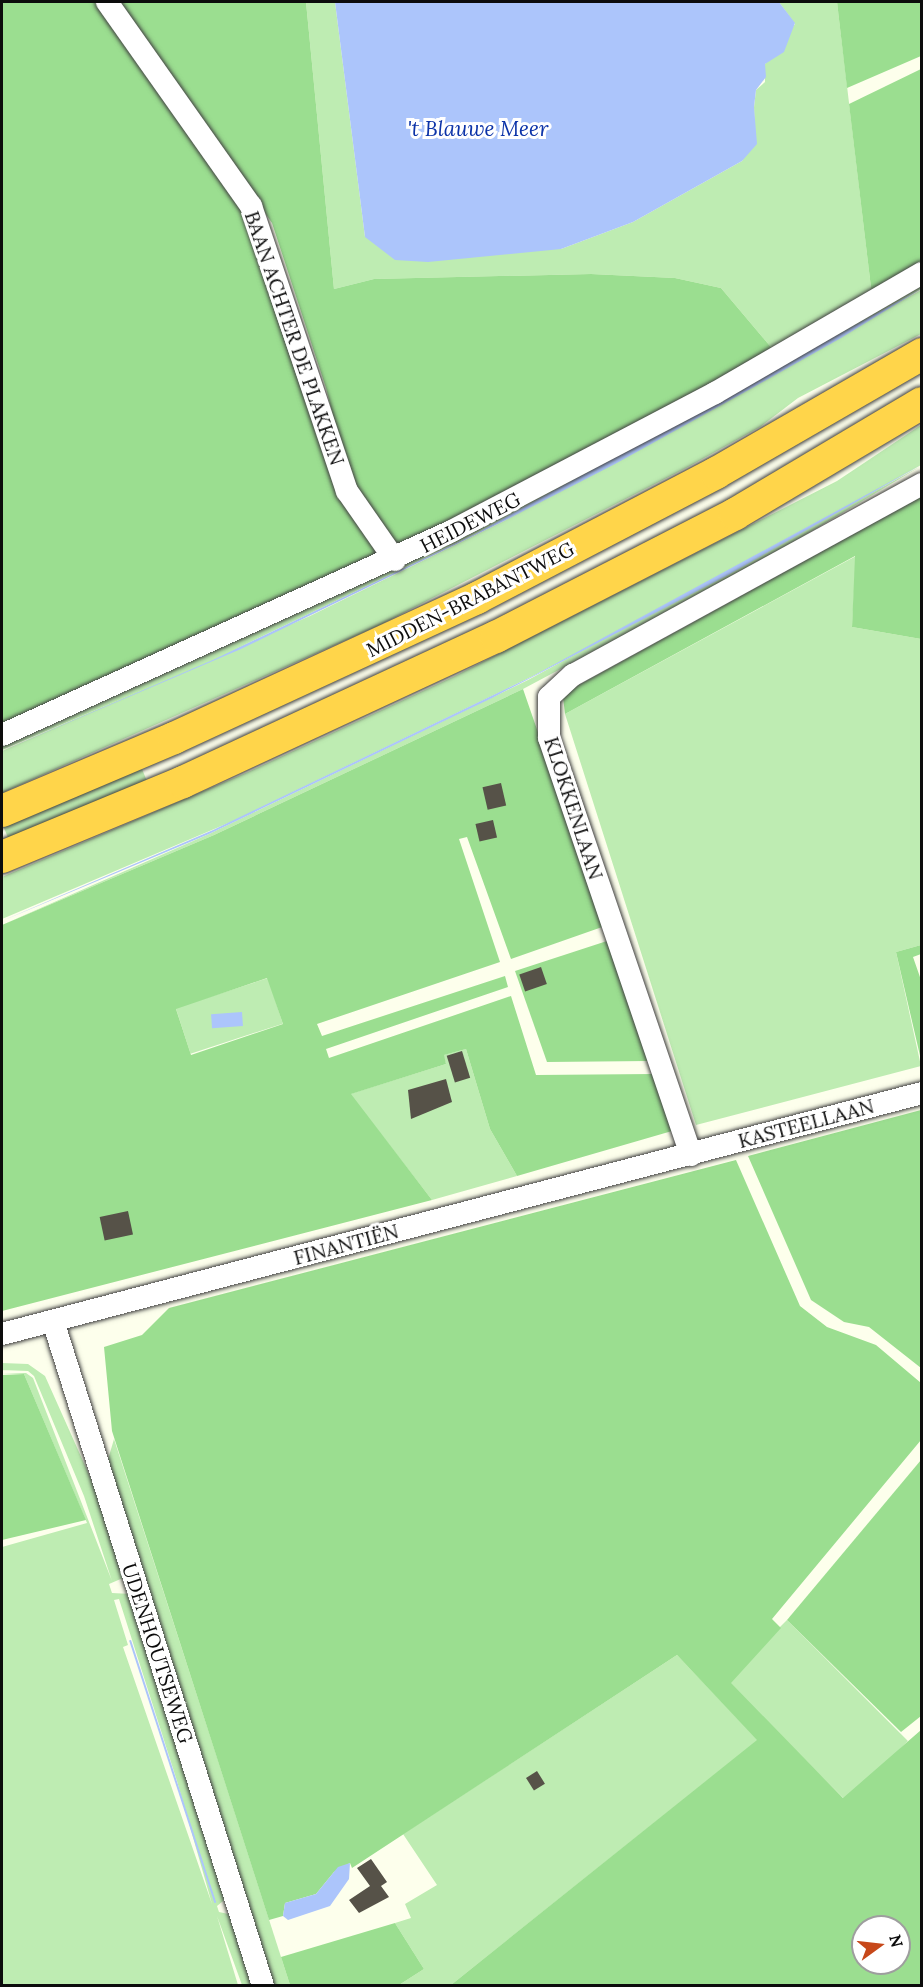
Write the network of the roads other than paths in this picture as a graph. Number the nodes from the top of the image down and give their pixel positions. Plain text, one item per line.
1 (108, 2) edge
2 (921, 273) edge
3 (921, 354) edge
4 (921, 403) edge
5 (921, 484) edge
6 (395, 560) junction
7 (2, 735) edge
8 (2, 811) edge
9 (2, 857) edge
10 (921, 1093) edge
11 (691, 1155) junction
12 (53, 1321) junction
13 (2, 1334) edge
14 (263, 1986) edge

1 - 6 street, BAAN ACHTER DE PLAKKEN
2 - 6 street, HEIDEWEG
3 - 8 highway, MIDDEN-BRABANTWEG
4 - 9 highway
5 - 11 street, KLOKKENLAAN
6 - 7 street, HEIDEWEG
10 - 11 street, KASTEELLAAN
11 - 12 street, FINANTIËN
12 - 13 street, FINANTIËN
12 - 14 street, UDENHOUTSEWEG

